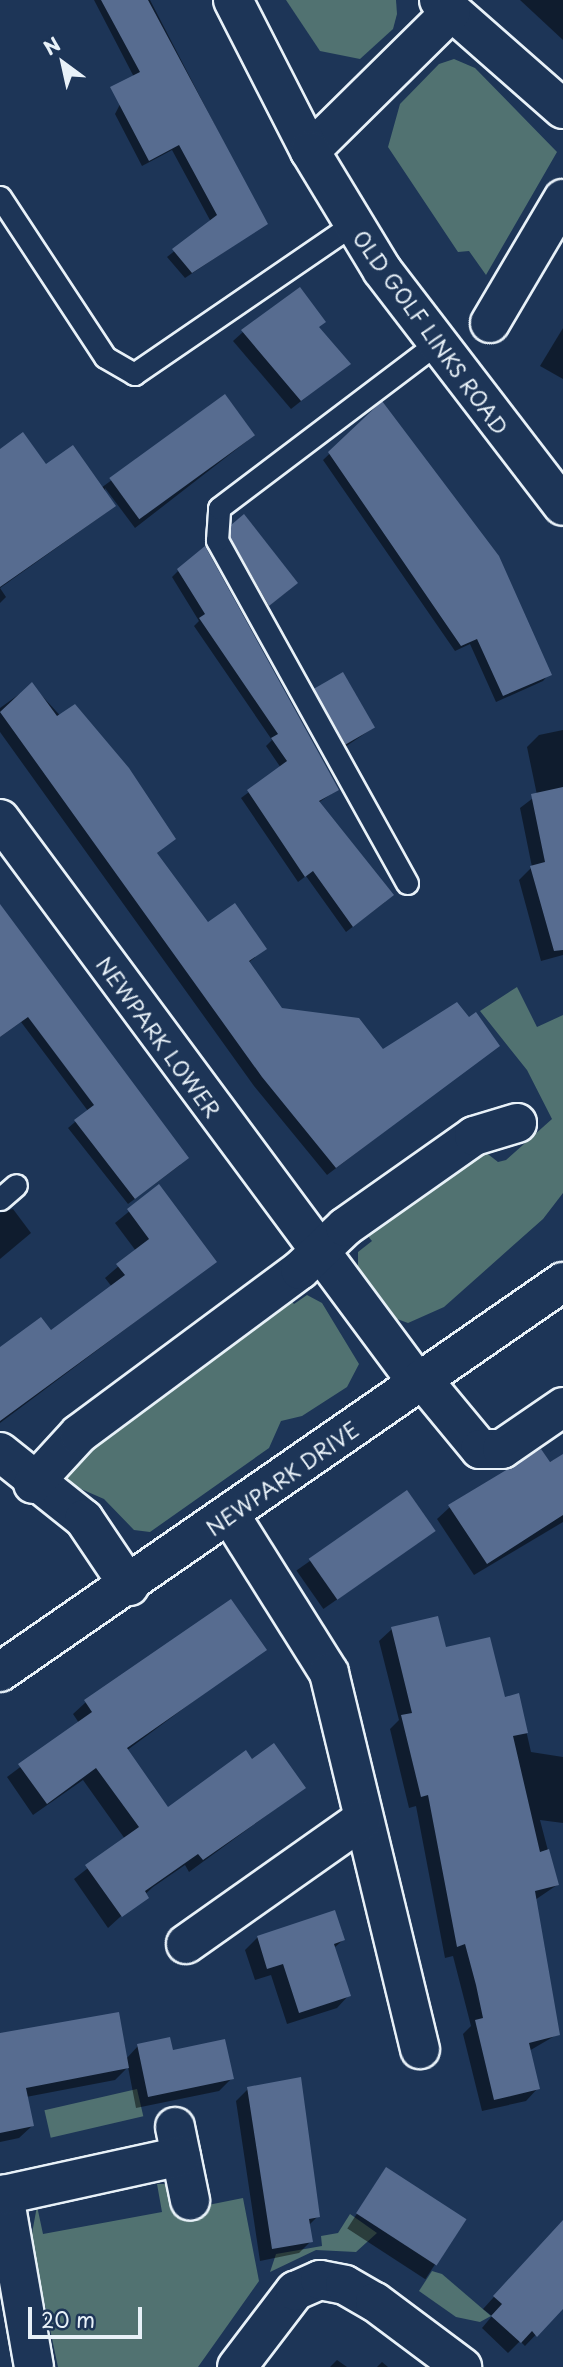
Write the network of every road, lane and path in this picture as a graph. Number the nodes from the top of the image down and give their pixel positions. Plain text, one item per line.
1 (233, 0) edge
2 (445, 6) edge
3 (563, 109) edge
4 (310, 151) junction
5 (0, 197) edge
6 (563, 200) edge
7 (353, 224) junction
8 (490, 323) dead end
9 (436, 344) junction
10 (563, 506) edge
11 (0, 819) edge
12 (407, 883) dead end
13 (517, 1123) dead end
14 (321, 1252) junction
15 (563, 1282) edge
16 (419, 1381) junction
17 (563, 1407) edge
18 (0, 1452) edge
19 (33, 1484) junction
20 (230, 1514) junction
21 (130, 1586) junction
22 (0, 1672) edge
23 (362, 1820) junction
24 (186, 1944) dead end
25 (419, 2049) dead end
26 (190, 2200) dead end
27 (34, 2367) edge
28 (237, 2367) edge
29 (462, 2367) edge

1 - 4 street, OLD GOLF LINKS ROAD
2 - 3 street
2 - 4 street
4 - 7 street, OLD GOLF LINKS ROAD
5 - 7 lane
6 - 8 street
7 - 9 street, OLD GOLF LINKS ROAD
9 - 10 street, OLD GOLF LINKS ROAD
9 - 12 lane
11 - 14 street, NEWPARK LOWER
13 - 14 street
14 - 16 street, NEWPARK LOWER
14 - 19 street
15 - 16 street, NEWPARK DRIVE
16 - 17 street, NEWPARK LOWER
16 - 20 street, NEWPARK DRIVE
18 - 19 street
19 - 21 street
20 - 21 street, NEWPARK DRIVE
20 - 23 street
21 - 22 street, NEWPARK DRIVE
23 - 24 street
23 - 25 street
26 - 27 street
28 - 29 street

